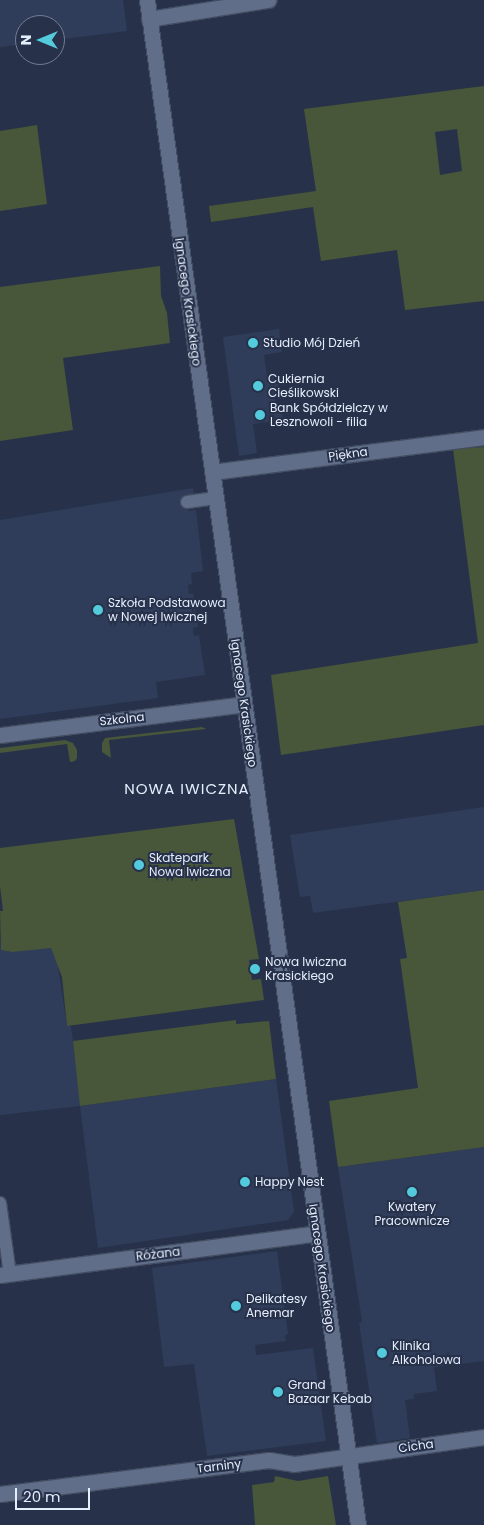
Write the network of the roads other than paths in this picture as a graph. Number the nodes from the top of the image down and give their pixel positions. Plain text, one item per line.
1 (147, 0) edge
2 (268, 0) edge
3 (150, 19) junction
4 (484, 436) edge
5 (212, 472) junction
6 (216, 498) junction
7 (187, 502) dead end
8 (244, 704) junction
9 (0, 735) edge
10 (0, 1203) edge
11 (317, 1233) junction
12 (5, 1274) edge
13 (484, 1437) edge
14 (348, 1456) junction
15 (0, 1494) edge
16 (358, 1525) edge

1 - 3 street, Ignacego Krasickiego
2 - 3 street
3 - 5 street, Ignacego Krasickiego
4 - 5 street, Piękna
5 - 6 street, Ignacego Krasickiego
6 - 7 lane
6 - 8 street, Ignacego Krasickiego
8 - 9 street, Szkolna
8 - 11 street, Ignacego Krasickiego
10 - 12 lane
11 - 12 street, Różana
11 - 14 street, Ignacego Krasickiego
13 - 14 street, Cicha
14 - 15 street, Tarniny
14 - 16 street, Ignacego Krasickiego

